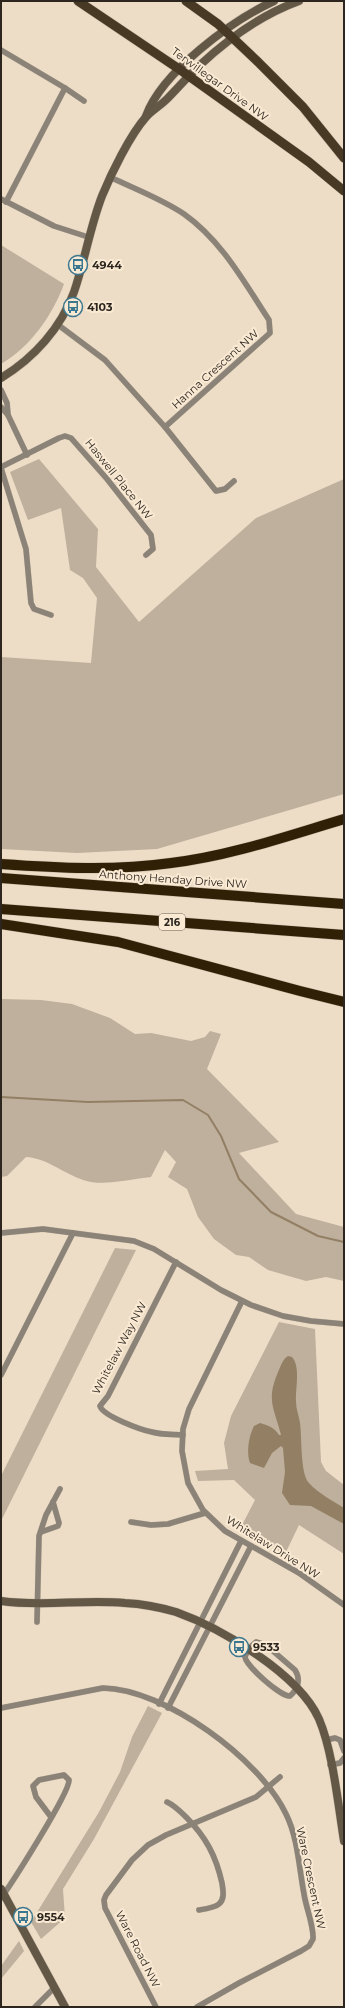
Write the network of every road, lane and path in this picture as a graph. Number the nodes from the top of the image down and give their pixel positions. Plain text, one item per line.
1 (78, 1) edge
2 (186, 1) edge
3 (274, 1) edge
4 (299, 1) edge
5 (225, 31) junction
6 (233, 38) junction
7 (1, 50) edge
8 (179, 69) junction
9 (188, 76) junction
10 (65, 88) junction
11 (84, 101) dead end
12 (146, 117) junction
13 (344, 158) edge
14 (110, 177) junction
15 (344, 191) edge
16 (1, 199) edge
17 (6, 202) junction
18 (88, 237) junction
19 (57, 324) junction
20 (1, 378) edge
21 (1, 390) edge
22 (1, 407) edge
23 (8, 415) junction
24 (165, 427) junction
25 (27, 455) junction
26 (1, 467) edge
27 (234, 481) dead end
28 (146, 555) dead end
29 (51, 615) dead end
30 (344, 819) edge
31 (1, 864) edge
32 (1, 878) edge
33 (344, 904) edge
34 (1, 908) edge
35 (1, 924) edge
36 (344, 935) edge
37 (344, 1002) edge
38 (1, 1232) edge
39 (73, 1233) junction
40 (176, 1262) junction
41 (242, 1301) junction
42 (344, 1324) edge
43 (1, 1375) edge
44 (183, 1435) junction
45 (60, 1489) dead end
46 (53, 1502) junction
47 (205, 1513) junction
48 (131, 1522) dead end
49 (41, 1532) junction
50 (241, 1542) junction
51 (251, 1546) junction
52 (1, 1602) edge
53 (37, 1604) junction
54 (344, 1605) edge
55 (37, 1622) dead end
56 (200, 1623) junction
57 (209, 1628) junction
58 (248, 1649) junction
59 (296, 1688) junction
60 (159, 1704) junction
61 (1, 1708) edge
62 (168, 1708) junction
63 (326, 1740) junction
64 (344, 1751) edge
65 (344, 1758) edge
66 (330, 1765) junction
67 (280, 1777) dead end
68 (269, 1787) junction
69 (340, 1800) edge
70 (167, 1802) dead end
71 (50, 1818) junction
72 (192, 1823) junction
73 (344, 1841) edge
74 (2, 1894) edge
75 (199, 1910) dead end
76 (54, 1988) junction
77 (35, 2007) edge
78 (64, 2007) edge
79 (156, 2007) edge
80 (197, 2007) edge

1 - 8 main road, Terwillegar Drive NW
2 - 5 main road
3 - 5 street
4 - 6 street
5 - 6 main road
5 - 8 street
6 - 9 street
6 - 13 main road
7 - 10 street
8 - 9 main road, Terwillegar Drive NW
8 - 12 street
9 - 12 street
9 - 15 main road, Terwillegar Drive NW
10 - 11 street
10 - 17 street
12 - 14 street
14 - 18 street
14 - 24 street, Hanna Crescent NW
16 - 17 street
17 - 18 street
18 - 19 street
19 - 20 street
19 - 24 street
21 - 23 street
22 - 23 street
23 - 25 street
24 - 27 street
25 - 26 street
25 - 28 street, Haswell Place NW
26 - 29 street
30 - 31 highway
32 - 33 highway, Anthony Henday Drive NW
34 - 36 highway, 216
35 - 37 highway
38 - 39 street
39 - 40 street
39 - 43 street
40 - 41 street
40 - 44 street, Whitelaw Way NW
41 - 42 street
41 - 44 street, Whitelaw Drive NW
44 - 47 street, Whitelaw Drive NW
45 - 46 street
46 - 49 street
46 - 49 street
47 - 48 street
47 - 50 street, Whitelaw Drive NW
49 - 53 street
50 - 51 street, Whitelaw Drive NW
50 - 56 street
51 - 54 street, Whitelaw Drive NW
51 - 57 street
52 - 53 street
53 - 55 street
53 - 56 street
56 - 57 street
56 - 60 street
57 - 58 street
57 - 62 street
58 - 59 street
58 - 59 street
58 - 59 street
59 - 63 street
60 - 61 street, Ware Crescent NW
60 - 62 street, Ware Crescent NW
62 - 68 street, Ware Crescent NW
63 - 64 street
63 - 66 street
65 - 66 street
66 - 69 street
67 - 68 street
68 - 72 street, Ware Road NW
68 - 80 street, Ware Crescent NW
69 - 73 street
70 - 72 street
71 - 71 street
71 - 74 street
72 - 75 street
72 - 79 street, Ware Road NW
74 - 76 street
76 - 77 street
76 - 78 street

